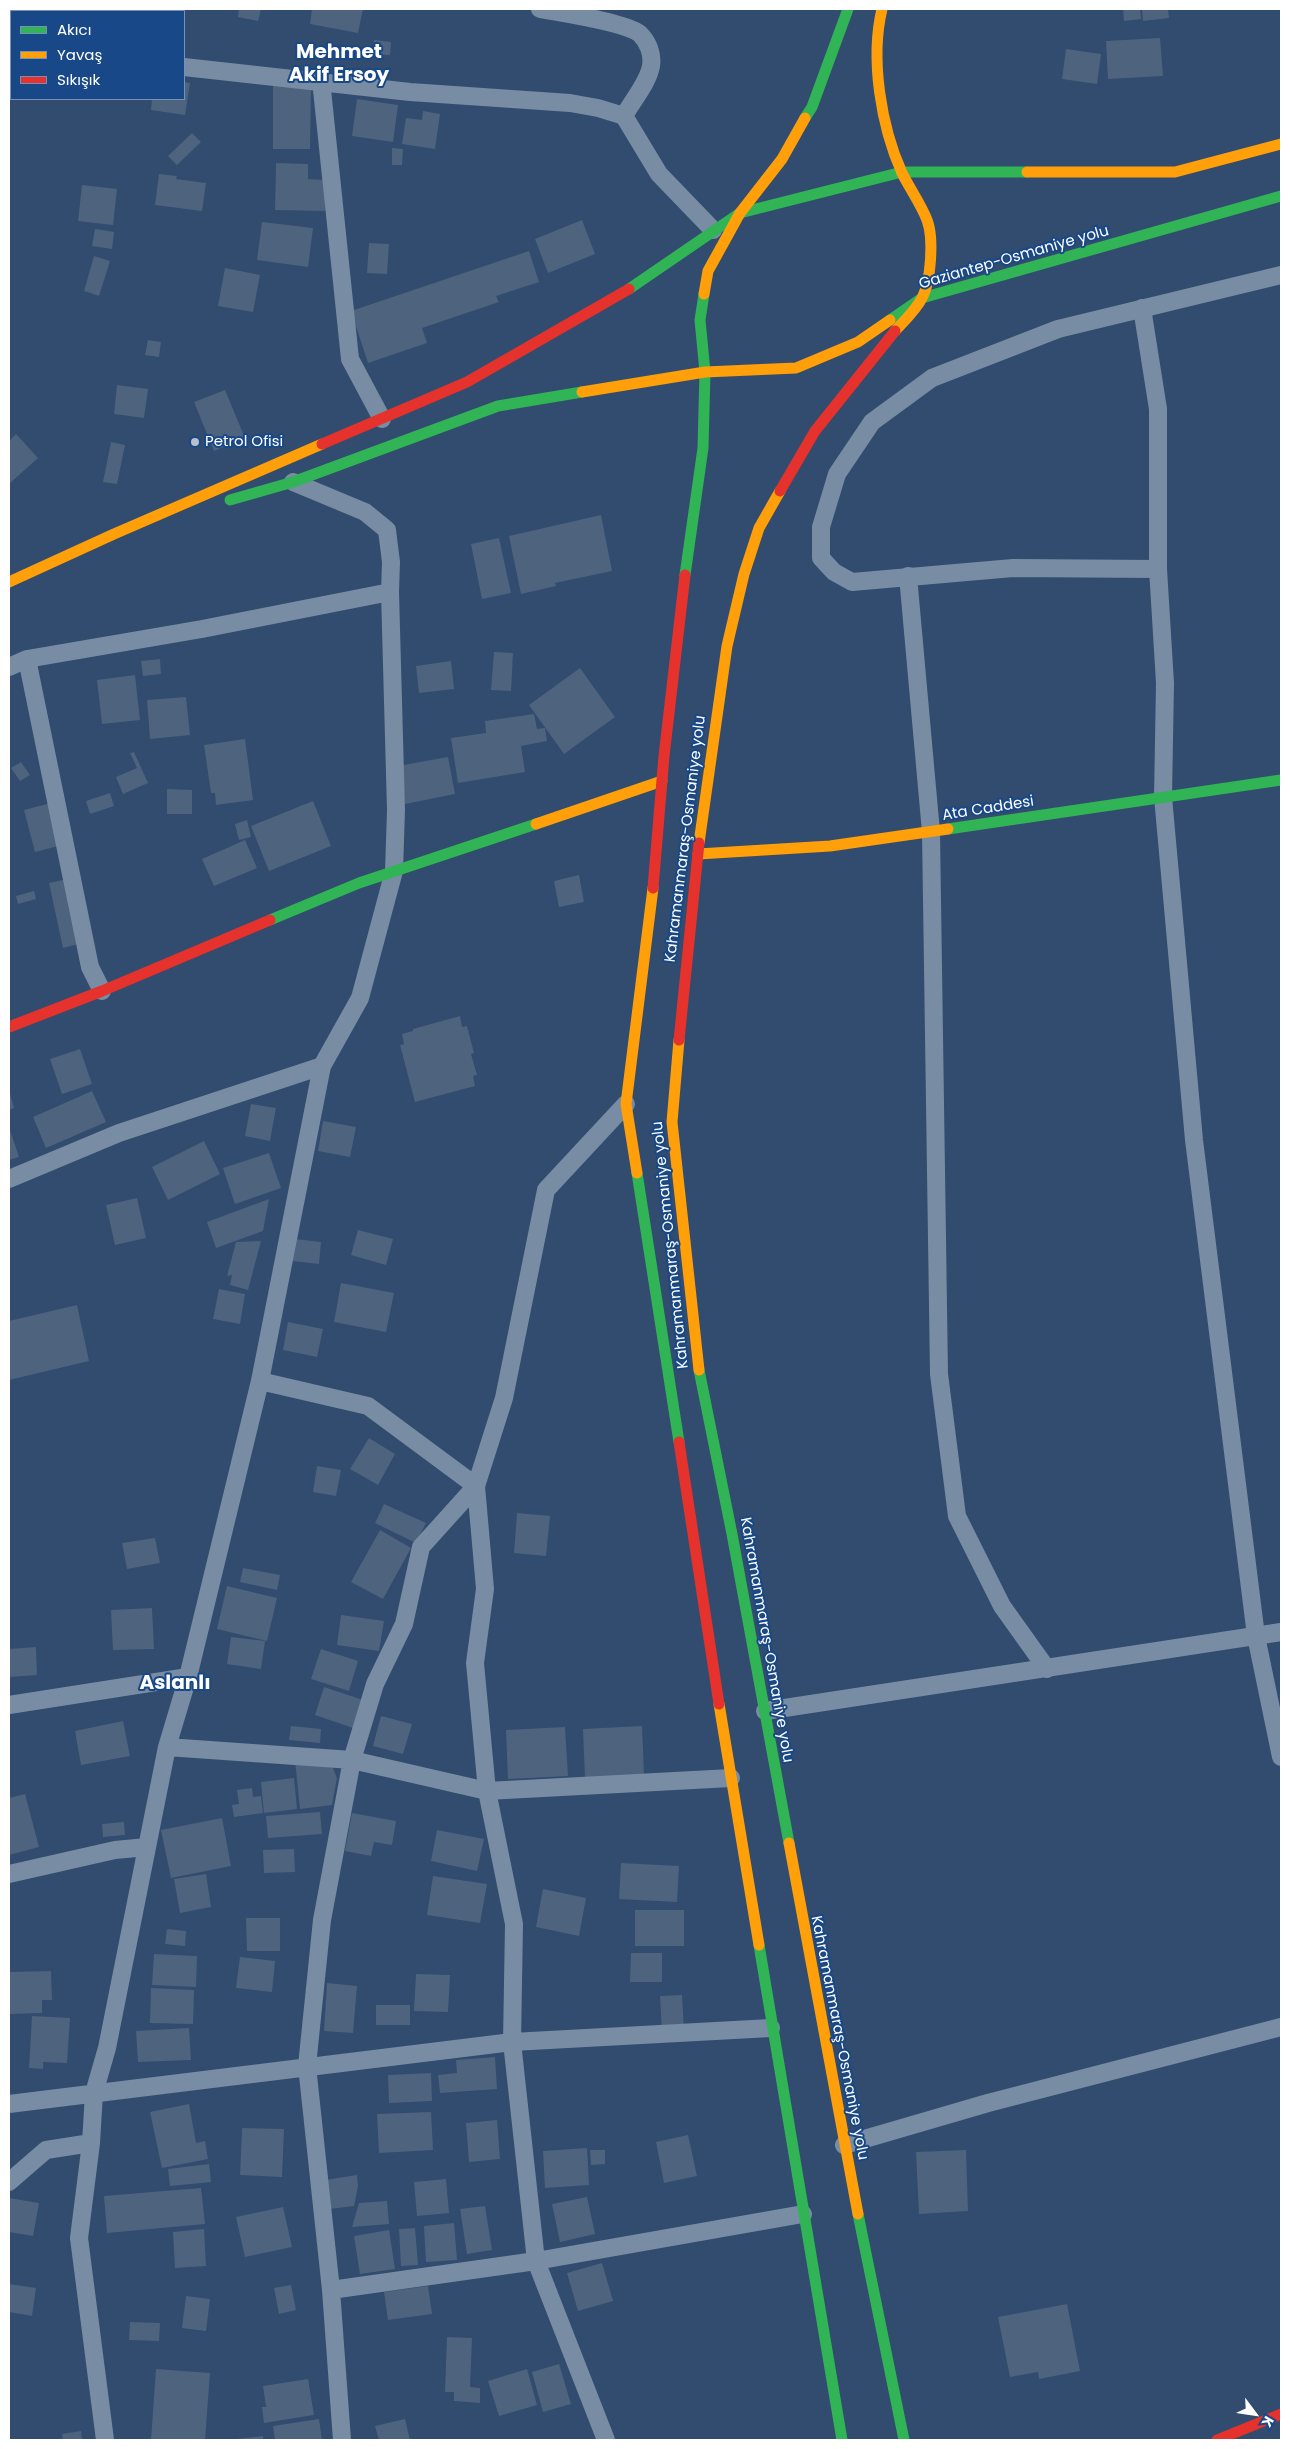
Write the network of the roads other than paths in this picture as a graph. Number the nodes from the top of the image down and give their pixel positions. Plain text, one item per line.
1 (540, 9) edge
2 (848, 9) edge
3 (882, 9) edge
4 (185, 67) edge
5 (321, 80) junction
6 (624, 116) junction
7 (1281, 144) edge
8 (902, 172) junction
9 (1281, 196) edge
10 (740, 213) junction
11 (712, 230) junction
12 (1281, 275) edge
13 (922, 298) junction
14 (1142, 308) junction
15 (705, 372) junction
16 (382, 419) junction
17 (293, 482) junction
18 (114, 534) junction
19 (1158, 569) junction
20 (908, 576) junction
21 (9, 582) edge
22 (390, 592) junction
23 (27, 659) junction
24 (9, 667) edge
25 (1281, 780) edge
26 (662, 781) junction
27 (1163, 798) junction
28 (931, 832) junction
29 (698, 854) junction
30 (394, 871) junction
31 (102, 991) junction
32 (9, 1027) edge
33 (322, 1066) junction
34 (626, 1104) junction
35 (9, 1179) edge
36 (260, 1381) junction
37 (476, 1486) junction
38 (1281, 1632) edge
39 (1256, 1636) junction
40 (1047, 1669) junction
41 (188, 1677) junction
42 (9, 1705) edge
43 (764, 1711) junction
44 (167, 1747) junction
45 (1281, 1757) edge
46 (352, 1760) junction
47 (730, 1778) junction
48 (487, 1791) junction
49 (147, 1847) junction
50 (9, 1874) edge
51 (1281, 2027) edge
52 (771, 2028) junction
53 (512, 2042) junction
54 (307, 2066) junction
55 (94, 2093) junction
56 (9, 2104) edge
57 (90, 2143) junction
58 (844, 2145) junction
59 (9, 2182) edge
60 (803, 2214) junction
61 (536, 2261) junction
62 (331, 2290) junction
63 (1281, 2414) edge
64 (105, 2440) edge
65 (342, 2440) edge
66 (606, 2440) edge
67 (842, 2440) edge
68 (904, 2440) edge
69 (1217, 2440) edge

1 - 6 street
2 - 10 main road, Kahramanmaraş-Osmaniye yolu
3 - 8 main road, Kahramanmaraş-Osmaniye yolu
4 - 5 street
5 - 6 street
5 - 16 street
6 - 11 street
7 - 8 main road
8 - 10 main road
8 - 13 main road, Kahramanmaraş-Osmaniye yolu
9 - 13 main road, Gaziantep-Osmaniye yolu
10 - 11 main road
10 - 15 main road, Kahramanmaraş-Osmaniye yolu
11 - 16 main road
12 - 14 street
13 - 15 main road, Gaziantep-Osmaniye yolu
13 - 29 main road, Kahramanmaraş-Osmaniye yolu
14 - 19 street
14 - 20 street
15 - 17 main road, Gaziantep-Osmaniye yolu
15 - 26 main road, Kahramanmaraş-Osmaniye yolu
16 - 18 main road
17 - 18 main road, Gaziantep-Osmaniye yolu
17 - 22 street
18 - 21 main road
19 - 20 street
19 - 27 street
20 - 28 street
22 - 23 street
22 - 30 street
23 - 24 street
23 - 31 street
25 - 27 main road, Ata Caddesi
26 - 30 main road
26 - 34 main road, Kahramanmaraş-Osmaniye yolu
27 - 28 main road, Ata Caddesi
27 - 39 street
28 - 29 main road, Ata Caddesi
28 - 40 street
29 - 43 main road, Kahramanmaraş-Osmaniye yolu
30 - 31 main road
30 - 33 street
31 - 32 main road
33 - 35 street
33 - 36 street
34 - 37 street
34 - 47 main road, Kahramanmaraş-Osmaniye yolu
36 - 37 street
36 - 41 street
37 - 46 street
37 - 48 street
38 - 39 street
39 - 40 street
39 - 45 street
40 - 43 street
41 - 42 street
41 - 44 street
43 - 58 main road, Kahramanmaraş-Osmaniye yolu
44 - 46 street
44 - 49 street
46 - 48 street
46 - 54 street
47 - 48 street
47 - 52 main road, Kahramanmaraş-Osmaniye yolu
48 - 53 street
49 - 50 street
49 - 55 street
51 - 58 street
52 - 53 street
52 - 60 main road, Kahramanmaraş-Osmaniye yolu
53 - 54 street
53 - 61 street
54 - 55 street
54 - 62 street
55 - 56 street
55 - 57 street
57 - 59 street
57 - 64 street
58 - 68 main road, Kahramanmaraş-Osmaniye yolu
60 - 61 street
60 - 67 main road, Kahramanmaraş-Osmaniye yolu
61 - 62 street
61 - 66 street
62 - 65 street
63 - 69 main road

